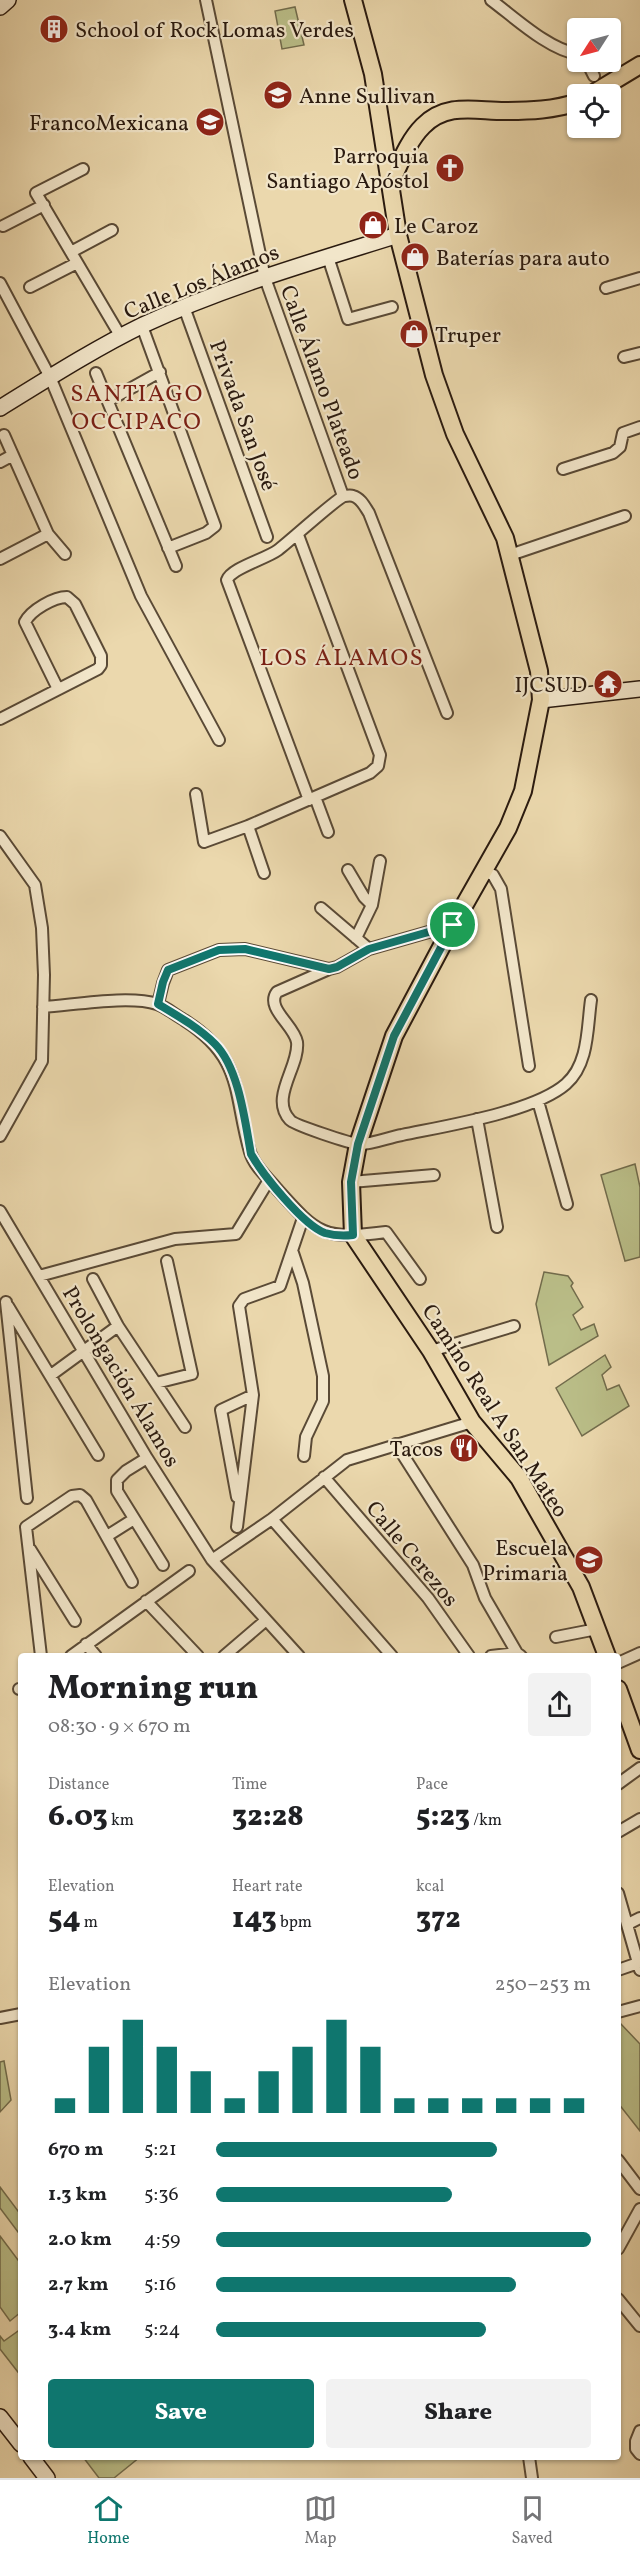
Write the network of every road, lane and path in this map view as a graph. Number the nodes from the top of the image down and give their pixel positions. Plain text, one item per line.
1 (8, 0) edge
2 (206, 0) edge
3 (352, 0) edge
4 (491, 0) edge
5 (0, 8) edge
6 (567, 51) edge
7 (640, 65) edge
8 (592, 72) edge
9 (594, 76) dead end
10 (609, 84) edge
11 (567, 105) edge
12 (83, 169) dead end
13 (391, 182) junction
14 (44, 205) junction
15 (3, 226) dead end
16 (112, 230) dead end
17 (398, 234) junction
18 (71, 252) junction
19 (328, 257) junction
20 (77, 263) junction
21 (265, 278) junction
22 (640, 278) edge
23 (0, 283) edge
24 (30, 287) dead end
25 (606, 288) dead end
26 (184, 307) junction
27 (392, 307) dead end
28 (142, 326) junction
29 (121, 337) junction
30 (640, 353) edge
31 (624, 357) dead end
32 (160, 372) junction
33 (96, 373) dead end
34 (50, 377) junction
35 (108, 401) junction
36 (0, 408) edge
37 (640, 427) edge
38 (4, 435) dead end
39 (13, 455) junction
40 (0, 462) edge
41 (563, 470) dead end
42 (343, 496) junction
43 (625, 516) dead end
44 (48, 534) junction
45 (298, 536) junction
46 (267, 537) dead end
47 (168, 548) junction
48 (64, 554) dead end
49 (510, 555) junction
50 (1, 559) edge
51 (176, 566) dead end
52 (58, 689) junction
53 (640, 689) edge
54 (541, 700) junction
55 (447, 713) dead end
56 (0, 719) edge
57 (219, 740) dead end
58 (196, 794) dead end
59 (312, 798) junction
60 (248, 826) junction
61 (328, 832) dead end
62 (0, 837) edge
63 (380, 861) dead end
64 (348, 870) dead end
65 (483, 871) junction
66 (264, 873) dead end
67 (372, 905) junction
68 (321, 908) dead end
69 (453, 925) junction
70 (356, 938) junction
71 (369, 949) junction
72 (329, 969) junction
73 (591, 1000) dead end
74 (158, 1004) junction
75 (43, 1007) junction
76 (529, 1066) dead end
77 (538, 1101) junction
78 (477, 1119) junction
79 (0, 1136) edge
80 (358, 1144) junction
81 (434, 1175) dead end
82 (269, 1180) junction
83 (351, 1182) junction
84 (567, 1204) dead end
85 (0, 1211) edge
86 (303, 1218) junction
87 (497, 1227) dead end
88 (353, 1235) junction
89 (293, 1253) junction
90 (167, 1261) dead end
91 (39, 1275) junction
92 (93, 1279) dead end
93 (420, 1279) dead end
94 (118, 1326) junction
95 (514, 1326) dead end
96 (85, 1350) junction
97 (431, 1351) junction
98 (51, 1375) junction
99 (156, 1383) junction
100 (253, 1395) junction
101 (472, 1422) junction
102 (184, 1427) dead end
103 (396, 1444) junction
104 (98, 1455) dead end
105 (304, 1456) dead end
106 (147, 1458) junction
107 (324, 1477) junction
108 (27, 1498) dead end
109 (239, 1509) junction
110 (134, 1519) junction
111 (272, 1519) junction
112 (237, 1527) dead end
113 (107, 1536) junction
114 (28, 1546) junction
115 (212, 1560) junction
116 (163, 1565) dead end
117 (189, 1571) dead end
118 (132, 1582) dead end
119 (146, 1602) junction
120 (75, 1621) dead end
121 (266, 1621) junction
122 (597, 1629) junction
123 (556, 1638) dead end
124 (86, 1644) junction
125 (40, 1653) edge
126 (75, 1653) edge
127 (94, 1653) edge
128 (195, 1653) edge
129 (228, 1653) edge
130 (296, 1653) edge
131 (389, 1653) edge
132 (466, 1653) edge
133 (518, 1653) edge
134 (606, 1653) edge
135 (640, 1653) edge
136 (621, 1662) edge
137 (621, 1697) edge
138 (640, 1750) edge
139 (640, 1768) edge
140 (621, 1782) edge
141 (640, 1820) edge
142 (621, 1830) edge
143 (621, 1908) edge
144 (640, 1918) edge
145 (628, 1924) junction
146 (638, 1959) edge
147 (621, 1968) edge
148 (640, 2006) edge
149 (621, 2011) edge
150 (18, 2015) edge
151 (0, 2018) edge
152 (621, 2164) edge
153 (640, 2189) edge
154 (640, 2209) edge
155 (621, 2244) edge
156 (621, 2302) edge
157 (639, 2322) edge
158 (0, 2417) edge
159 (640, 2431) edge
160 (18, 2440) edge
161 (638, 2452) edge
162 (33, 2460) edge
163 (529, 2460) edge
164 (47, 2478) edge
165 (532, 2478) edge

1 - 5 street
2 - 21 street, Calle Álamo Plateado
3 - 13 main road
4 - 6 street
7 - 10 main road
8 - 9 street
11 - 13 main road
12 - 14 street
13 - 17 main road
14 - 15 street
14 - 18 street
16 - 18 street
17 - 19 street, Calle Los Álamos
17 - 49 main road
18 - 20 street
19 - 21 street, Calle Los Álamos
19 - 27 street
20 - 24 street
20 - 29 street
21 - 26 street, Calle Los Álamos
21 - 42 street, Calle Álamo Plateado
22 - 25 street
23 - 34 street
26 - 28 street, Calle Los Álamos
26 - 46 street, Privada San José
28 - 29 street, Calle Los Álamos
28 - 32 street
29 - 34 street, Calle Los Álamos
30 - 31 street
32 - 35 street
32 - 47 street
33 - 35 street
34 - 36 street, Calle Los Álamos
34 - 57 street
35 - 47 street
37 - 41 street
38 - 39 street
39 - 40 street
39 - 44 street
42 - 45 street
42 - 55 street
43 - 49 street
44 - 48 street
44 - 50 street
45 - 59 street
45 - 59 street
47 - 51 street
49 - 54 main road
52 - 52 street
52 - 56 street
53 - 54 street
54 - 65 main road
58 - 60 street
59 - 60 street
59 - 61 street
60 - 66 street
62 - 75 street
63 - 67 street
64 - 67 street
65 - 69 main road
65 - 76 street
67 - 70 street
68 - 70 street
69 - 71 street
69 - 80 main road
70 - 71 street
71 - 72 street
72 - 74 street
72 - 80 street
73 - 77 street
74 - 75 street
74 - 82 street
75 - 79 street
77 - 78 street
77 - 84 street
78 - 80 street
78 - 87 street
80 - 83 main road
81 - 83 street
82 - 86 street
82 - 91 street
83 - 88 main road
85 - 91 street, Prolongación Álamos
86 - 88 street
86 - 89 street
88 - 93 street
88 - 97 main road, Camino Real A San Mateo
89 - 100 street
89 - 105 street
90 - 99 street
91 - 96 street, Prolongación Álamos
92 - 94 street
94 - 96 street
94 - 99 street
95 - 97 street
96 - 98 street
96 - 106 street, Prolongación Álamos
97 - 101 main road, Camino Real A San Mateo
98 - 104 street
98 - 108 street
99 - 102 street
100 - 109 street
100 - 109 street
101 - 103 street
101 - 122 main road, Camino Real A San Mateo
103 - 107 street
103 - 133 street
106 - 110 street
106 - 115 street, Prolongación Álamos
107 - 111 street
107 - 132 street, Calle Cerezos
109 - 112 street
110 - 113 street
110 - 116 street
111 - 115 street
111 - 131 street
113 - 114 street
113 - 118 street
114 - 120 street
114 - 125 street
115 - 121 street, Prolongación Álamos
117 - 119 street
119 - 124 street
119 - 128 street
121 - 129 street
121 - 130 street, Prolongación Álamos
122 - 123 street
122 - 134 main road, Camino Real A San Mateo
124 - 126 street
124 - 127 street
135 - 136 street
137 - 138 main road
139 - 140 street
141 - 142 street
143 - 145 street
144 - 145 street
145 - 146 street
146 - 147 street
148 - 149 street
150 - 151 street
152 - 153 street
154 - 155 street
156 - 157 street
158 - 160 street
159 - 161 street
162 - 164 street
163 - 165 street

